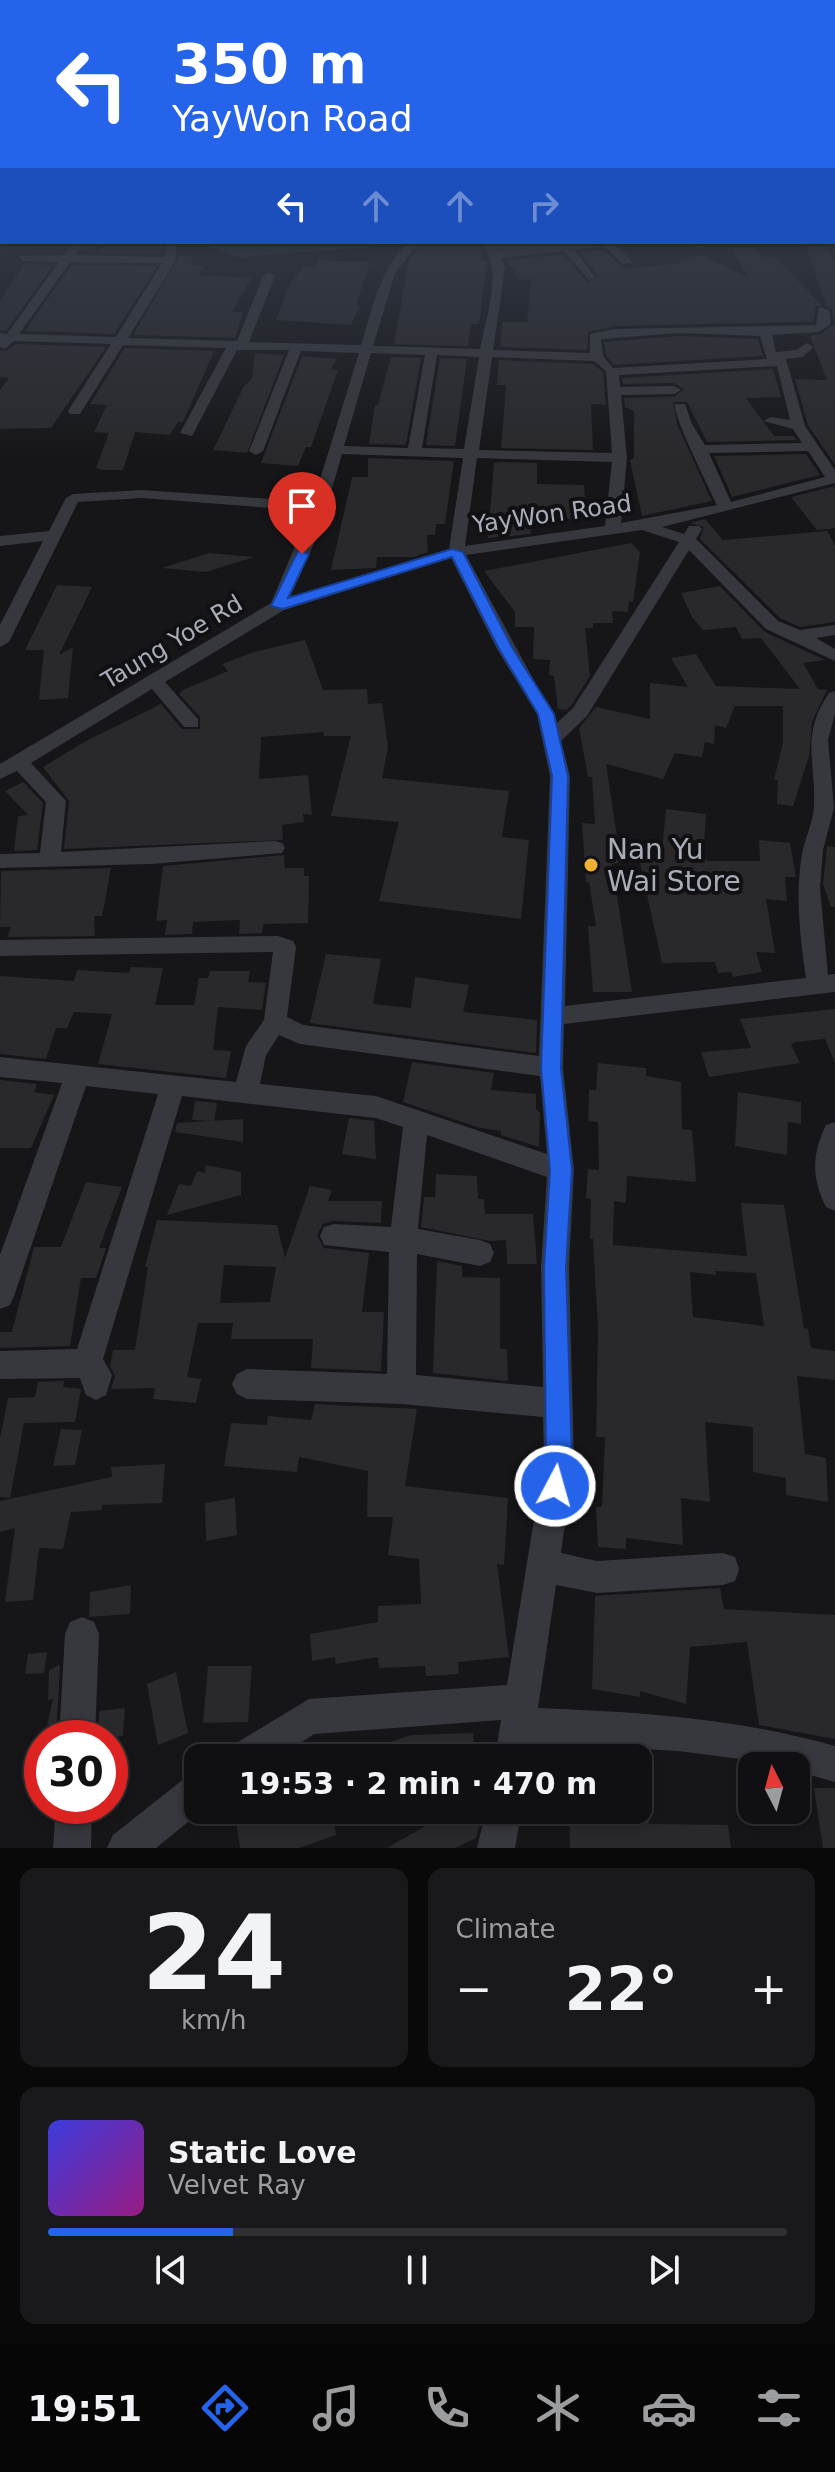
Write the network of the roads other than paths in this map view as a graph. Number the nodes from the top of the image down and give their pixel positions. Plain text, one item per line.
1 (46, 286) edge
2 (155, 286) edge
3 (265, 286) edge
4 (385, 286) edge
5 (497, 286) edge
6 (823, 310) dead end
7 (765, 332) junction
8 (5, 337) edge
9 (122, 342) junction
10 (237, 346) junction
11 (807, 347) dead end
12 (296, 348) junction
13 (0, 351) edge
14 (367, 352) junction
15 (431, 354) junction
16 (487, 356) junction
17 (597, 357) junction
18 (776, 359) junction
19 (612, 372) junction
20 (674, 390) dead end
21 (614, 391) junction
22 (680, 407) dead end
23 (75, 411) dead end
24 (771, 421) dead end
25 (798, 426) junction
26 (187, 433) dead end
27 (810, 447) junction
28 (700, 449) junction
29 (334, 450) junction
30 (256, 451) dead end
31 (414, 453) junction
32 (473, 455) junction
33 (620, 458) junction
34 (834, 479) edge
35 (318, 507) junction
36 (726, 508) junction
37 (701, 514) junction
38 (642, 525) junction
39 (613, 527) junction
40 (54, 535) junction
41 (688, 540) junction
42 (0, 541) edge
43 (456, 552) junction
44 (278, 606) junction
45 (835, 630) edge
46 (799, 635) junction
47 (0, 642) edge
48 (835, 656) edge
49 (155, 681) junction
50 (835, 697) edge
51 (191, 723) dead end
52 (552, 739) junction
53 (19, 762) junction
54 (0, 773) edge
55 (829, 809) edge
56 (275, 848) dead end
57 (50, 859) junction
58 (0, 861) edge
59 (0, 948) edge
60 (827, 983) edge
61 (555, 1016) junction
62 (276, 1023) junction
63 (0, 1067) edge
64 (551, 1068) junction
65 (78, 1075) junction
66 (173, 1086) junction
67 (246, 1094) junction
68 (416, 1123) junction
69 (835, 1133) edge
70 (561, 1170) junction
71 (835, 1199) edge
72 (334, 1236) dead end
73 (403, 1239) junction
74 (480, 1253) dead end
75 (0, 1296) edge
76 (0, 1365) edge
77 (247, 1384) dead end
78 (401, 1389) junction
79 (558, 1403) junction
80 (542, 1566) junction
81 (723, 1569) dead end
82 (82, 1634) dead end
83 (78, 1720) edge
84 (517, 1728) edge
85 (268, 1744) edge
86 (835, 1764) edge
87 (184, 1802) edge
88 (73, 1824) edge
89 (501, 1824) edge
90 (72, 1848) edge
91 (126, 1848) edge
92 (496, 1848) edge

1 - 8 street
2 - 9 street
3 - 10 street
4 - 14 street, Taung Yoe Rd
5 - 16 street
6 - 7 street
7 - 17 street
7 - 18 street
8 - 9 street
8 - 13 street
9 - 10 street
9 - 23 street
10 - 12 street
10 - 26 street
11 - 18 street
12 - 14 street
12 - 30 street
14 - 15 street
14 - 29 street, Taung Yoe Rd
15 - 16 street
15 - 31 street
16 - 17 street
16 - 32 street
17 - 19 street
18 - 19 street
18 - 25 street
19 - 21 street
20 - 21 street
21 - 33 street
22 - 28 street
24 - 25 street
25 - 27 street
27 - 28 street
27 - 34 street
28 - 36 street
29 - 31 street
29 - 35 street, Taung Yoe Rd
31 - 32 street
32 - 33 street
32 - 43 street
33 - 39 street
34 - 36 street, YayWon Road
35 - 40 street
35 - 44 street, Taung Yoe Rd
36 - 37 street, YayWon Road
37 - 38 street, YayWon Road
37 - 41 street
38 - 39 street, YayWon Road
38 - 41 street
39 - 43 street, YayWon Road
40 - 42 street
40 - 47 street
41 - 46 street
41 - 52 street
43 - 44 street, YayWon Road
43 - 52 street
44 - 49 street, Taung Yoe Rd
45 - 46 street
46 - 48 street
49 - 51 street
49 - 53 street, Taung Yoe Rd
50 - 55 street
52 - 61 street
53 - 54 street, Taung Yoe Rd
53 - 57 street
55 - 60 street
56 - 57 street
57 - 58 street
59 - 62 street
60 - 61 street
61 - 64 street
62 - 64 street
62 - 67 street
63 - 65 street
64 - 70 street
65 - 66 street
65 - 75 street
66 - 67 street
66 - 76 street
67 - 68 street
68 - 70 street
68 - 73 street
69 - 71 street
70 - 79 street
72 - 73 street
73 - 74 street
73 - 78 street
77 - 78 street
78 - 79 street
79 - 80 street
80 - 81 street
80 - 84 street
82 - 83 street
84 - 85 street
84 - 86 street
87 - 91 street
88 - 90 street
89 - 92 street

